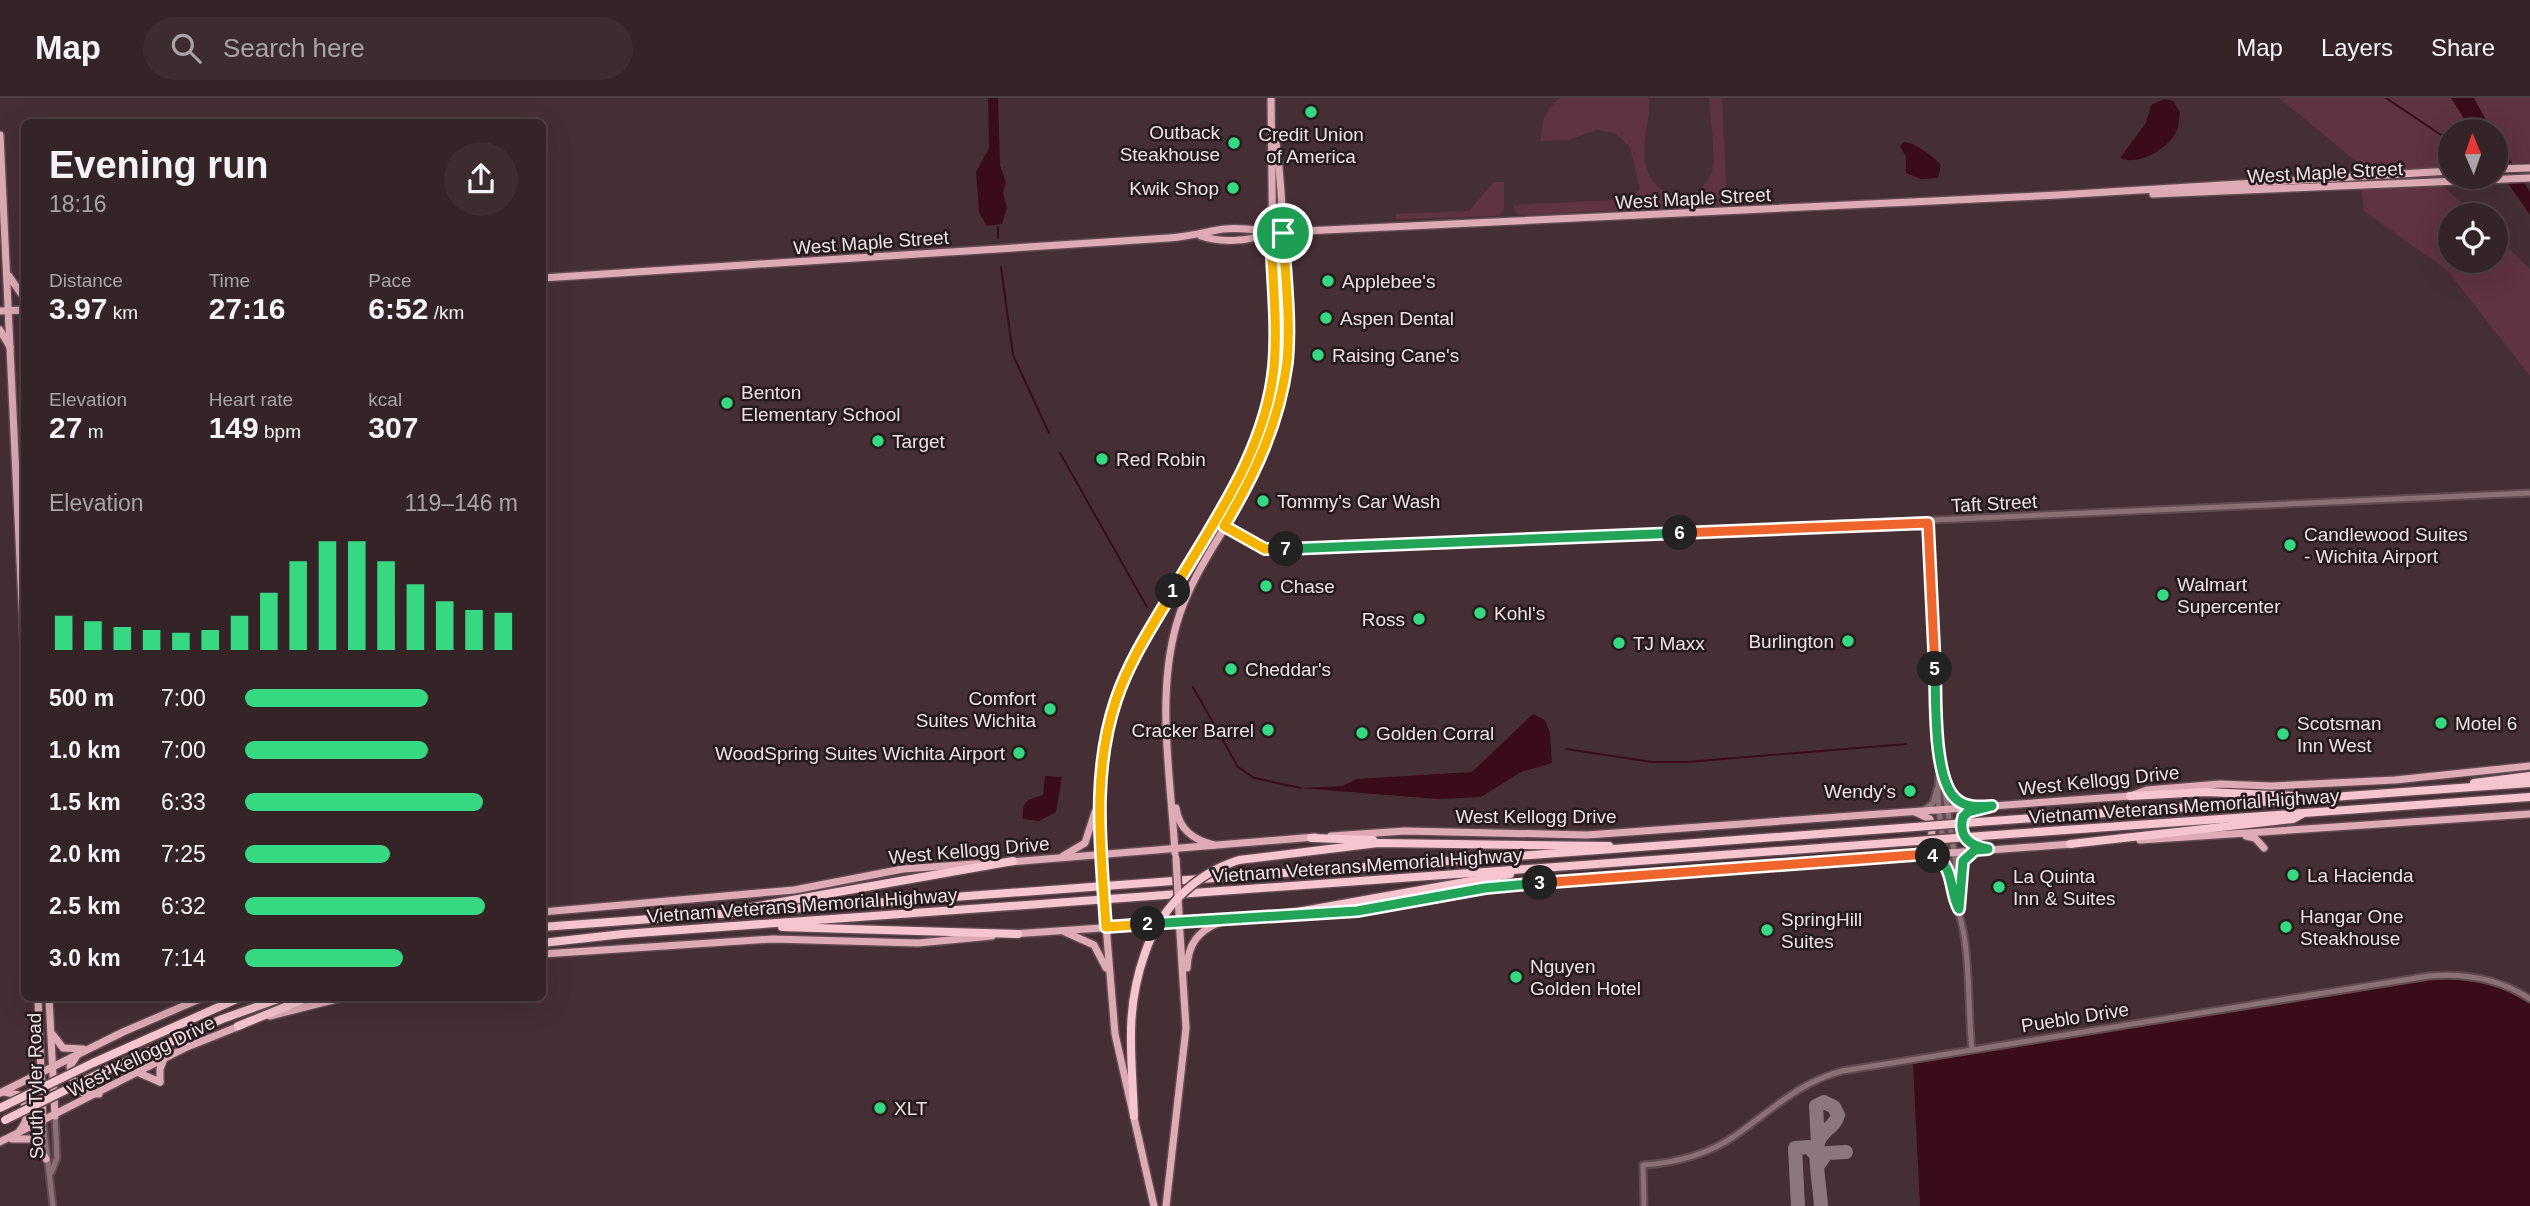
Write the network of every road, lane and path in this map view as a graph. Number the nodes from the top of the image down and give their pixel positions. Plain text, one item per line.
1 (1271, 98) edge
2 (1272, 121) junction
3 (0, 135) edge
4 (2530, 168) edge
5 (2508, 169) edge
6 (2438, 172) edge
7 (2530, 178) edge
8 (2122, 192) junction
9 (1268, 232) junction
10 (1283, 233) junction
11 (7, 271) junction
12 (546, 278) edge
13 (21, 293) edge
14 (21, 310) edge
15 (0, 311) edge
16 (9, 311) junction
17 (0, 330) edge
18 (11, 348) junction
19 (2530, 493) edge
20 (1214, 520) junction
21 (1928, 523) junction
22 (1224, 526) junction
23 (21, 577) edge
24 (1941, 766) junction
25 (2530, 766) edge
26 (2530, 776) edge
27 (1170, 777) junction
28 (1945, 777) junction
29 (1938, 783) junction
30 (2530, 783) edge
31 (2463, 787) junction
32 (1098, 794) junction
33 (2130, 796) junction
34 (2530, 797) edge
35 (2312, 799) junction
36 (1992, 806) junction
37 (1974, 807) junction
38 (1944, 810) junction
39 (1918, 811) junction
40 (2304, 812) junction
41 (2530, 814) edge
42 (2224, 835) junction
43 (1311, 838) junction
44 (1418, 842) junction
45 (2070, 844) junction
46 (1222, 847) junction
47 (1661, 847) junction
48 (2264, 848) dead end
49 (1988, 849) junction
50 (1975, 850) junction
51 (1951, 852) junction
52 (1175, 854) junction
53 (1927, 854) junction
54 (1910, 855) junction
55 (1057, 859) junction
56 (1102, 860) junction
57 (1013, 862) junction
58 (1538, 868) junction
59 (1950, 875) junction
60 (1959, 882) junction
61 (1959, 909) junction
62 (546, 912) edge
63 (1275, 916) junction
64 (684, 918) junction
65 (1179, 918) junction
66 (1226, 919) junction
67 (1106, 923) junction
68 (744, 925) junction
69 (546, 927) edge
70 (1061, 930) junction
71 (1018, 934) junction
72 (546, 943) edge
73 (546, 954) edge
74 (1109, 982) junction
75 (1185, 996) junction
76 (2530, 999) edge
77 (38, 1001) edge
78 (49, 1001) edge
79 (195, 1001) edge
80 (232, 1001) edge
81 (273, 1001) edge
82 (300, 1001) edge
83 (330, 1001) edge
84 (237, 1026) junction
85 (51, 1031) junction
86 (1972, 1049) junction
87 (85, 1051) junction
88 (165, 1059) junction
89 (53, 1066) junction
90 (41, 1071) junction
91 (138, 1073) junction
92 (1, 1093) edge
93 (99, 1094) junction
94 (0, 1108) edge
95 (55, 1116) junction
96 (1134, 1116) junction
97 (3, 1121) edge
98 (43, 1121) junction
99 (19, 1133) junction
100 (2, 1141) edge
101 (46, 1159) junction
102 (51, 1173) junction
103 (53, 1206) edge
104 (1154, 1206) edge
105 (1166, 1206) edge
106 (1644, 1206) edge

1 - 2 main road
2 - 9 main road
2 - 10 main road
3 - 11 main road
4 - 5 main road
6 - 8 main road, West Maple Street
7 - 8 main road, West Maple Street
8 - 10 main road, West Maple Street
9 - 10 main road, West Maple Street
9 - 12 main road, West Maple Street
9 - 20 main road
10 - 22 main road
11 - 13 main road
11 - 16 main road
14 - 16 main road
15 - 16 main road
16 - 18 main road
17 - 18 main road
18 - 23 main road
19 - 21 street, Taft Street
20 - 22 street, Taft Street
20 - 32 main road
21 - 22 street, Taft Street
21 - 24 street
22 - 27 main road
24 - 28 street
24 - 29 street
25 - 33 main road, West Kellogg Drive
26 - 31 highway
27 - 46 main road
27 - 52 main road
28 - 37 street
28 - 38 street
29 - 38 street
29 - 39 street
30 - 31 highway, Vietnam Veterans Memorial Highway
31 - 35 highway, Vietnam Veterans Memorial Highway
32 - 55 main road
32 - 56 main road
33 - 35 highway
33 - 36 main road, West Kellogg Drive
34 - 40 highway, Vietnam Veterans Memorial Highway
35 - 47 highway, Vietnam Veterans Memorial Highway, bridge
36 - 37 main road, West Kellogg Drive
36 - 49 main road
37 - 38 main road, West Kellogg Drive
38 - 39 main road, West Kellogg Drive
38 - 51 street
39 - 43 main road, West Kellogg Drive
39 - 54 main road
40 - 45 highway
40 - 58 highway, Vietnam Veterans Memorial Highway, bridge
41 - 42 main road
42 - 45 main road
42 - 48 main road
43 - 44 highway
43 - 46 main road, West Kellogg Drive
44 - 47 highway
44 - 96 highway, bridge
45 - 49 main road
46 - 52 main road, West Kellogg Drive
47 - 64 highway, Vietnam Veterans Memorial Highway
49 - 50 main road
50 - 51 main road
50 - 60 street
51 - 53 main road
51 - 59 street
51 - 60 street
52 - 56 main road, West Kellogg Drive
52 - 65 main road, bridge
53 - 54 main road
53 - 59 street
54 - 63 main road
55 - 56 main road, West Kellogg Drive
55 - 57 main road, West Kellogg Drive
56 - 67 main road, bridge
57 - 62 main road, West Kellogg Drive
57 - 64 highway
58 - 63 highway
58 - 68 highway, Vietnam Veterans Memorial Highway
59 - 61 street
60 - 61 street
61 - 86 street
63 - 66 main road
64 - 69 highway, Vietnam Veterans Memorial Highway
65 - 66 main road
65 - 67 main road
65 - 75 main road
66 - 75 main road
67 - 70 main road
67 - 74 main road
68 - 71 highway
68 - 72 highway, Vietnam Veterans Memorial Highway
70 - 71 main road
70 - 74 main road
71 - 73 main road
74 - 96 main road
75 - 105 main road
76 - 86 street, Pueblo Drive
77 - 90 main road, South Tyler Road
78 - 85 main road, South Tyler Road
79 - 87 main road, West Kellogg Drive
80 - 94 highway, bridge
81 - 97 highway, bridge
82 - 84 highway
83 - 84 main road, West Kellogg Drive
84 - 88 main road, West Kellogg Drive
85 - 87 main road
85 - 89 main road, South Tyler Road
86 - 106 street, Pueblo Drive
87 - 89 main road, West Kellogg Drive
87 - 93 main road
88 - 91 main road, West Kellogg Drive
88 - 91 main road
89 - 90 main road, West Kellogg Drive
89 - 95 main road, South Tyler Road
90 - 92 main road, West Kellogg Drive
90 - 98 main road, South Tyler Road
91 - 93 main road, West Kellogg Drive
92 - 99 main road
93 - 95 main road, West Kellogg Drive
95 - 98 main road, West Kellogg Drive
95 - 102 street, South Tyler Road
96 - 104 main road
98 - 99 main road, West Kellogg Drive
98 - 101 street, South Tyler Road
99 - 100 main road, West Kellogg Drive
100 - 101 main road
101 - 102 street, South Tyler Road
102 - 103 street, South Tyler Road

